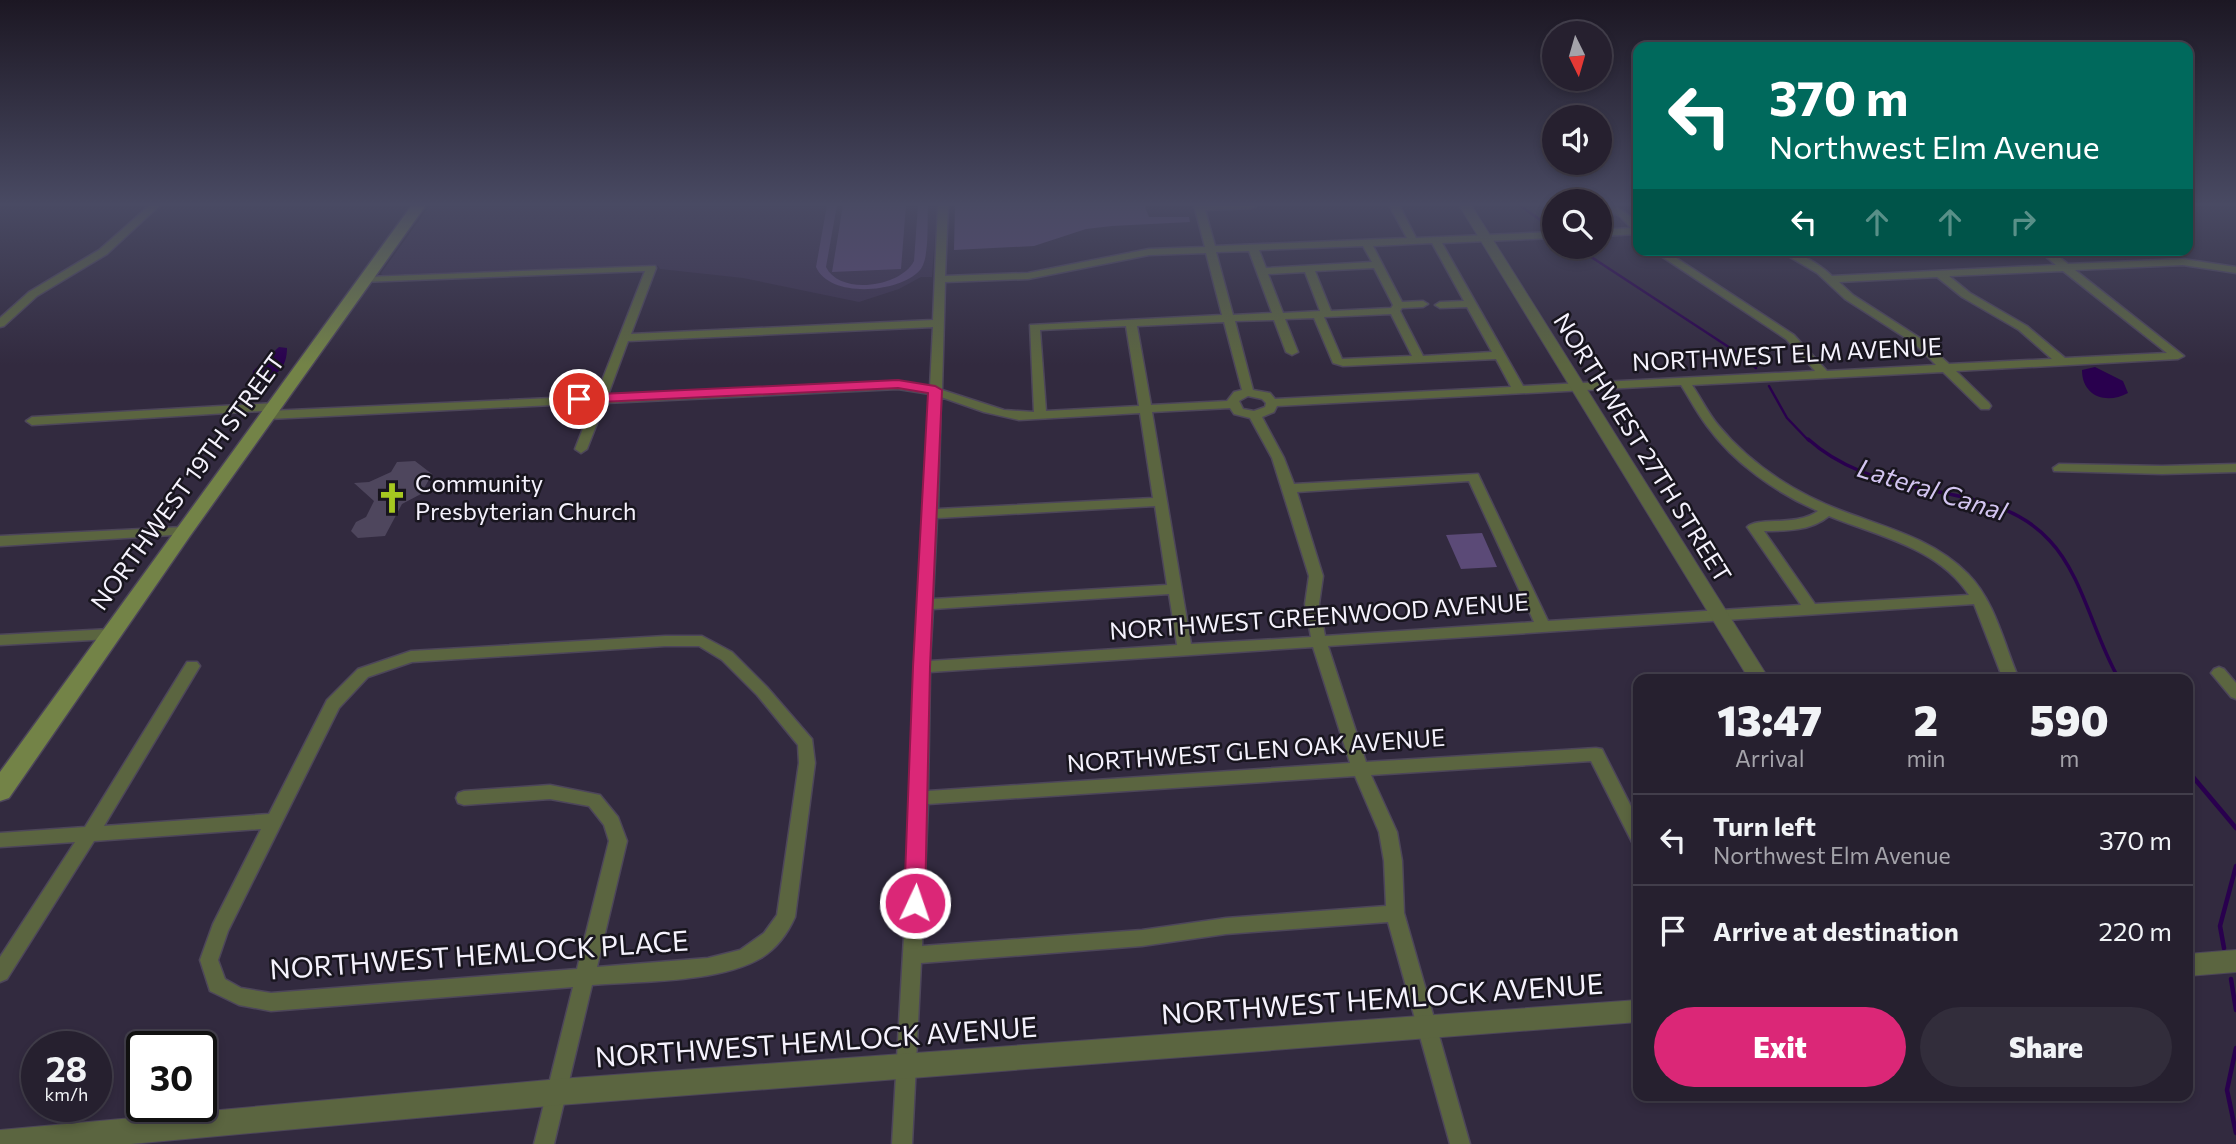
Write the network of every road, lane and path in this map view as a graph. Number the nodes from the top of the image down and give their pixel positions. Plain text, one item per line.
1 (92, 258) edge
2 (381, 258) edge
3 (941, 258) edge
4 (1110, 258) edge
5 (1213, 258) edge
6 (1258, 258) edge
7 (1375, 258) edge
8 (1445, 258) edge
9 (1498, 258) edge
10 (1670, 258) edge
11 (1797, 258) edge
12 (2054, 258) edge
13 (1378, 265) junction
14 (2065, 267) junction
15 (1309, 269) junction
16 (2236, 270) edge
17 (1262, 271) junction
18 (1938, 274) junction
19 (940, 279) junction
20 (1831, 279) junction
21 (366, 280) junction
22 (1423, 304) dead end
23 (1471, 304) junction
24 (1440, 305) dead end
25 (1397, 308) junction
26 (1323, 315) junction
27 (1279, 317) junction
28 (1229, 319) junction
29 (938, 323) junction
30 (1131, 323) junction
31 (0, 324) edge
32 (624, 338) junction
33 (1292, 352) dead end
34 (1500, 355) junction
35 (1419, 359) junction
36 (2062, 362) junction
37 (1944, 368) junction
38 (1825, 374) junction
39 (1684, 381) junction
40 (1578, 387) junction
41 (935, 390) junction
42 (1519, 390) junction
43 (1248, 392) junction
44 (601, 398) junction
45 (1272, 402) junction
46 (1233, 404) junction
47 (1985, 406) dead end
48 (1145, 410) junction
49 (272, 411) junction
50 (1040, 415) junction
51 (1255, 415) junction
52 (32, 421) dead end
53 (581, 449) dead end
54 (2059, 468) dead end
55 (2236, 468) edge
56 (1289, 488) junction
57 (1160, 502) junction
58 (1827, 510) junction
59 (931, 514) junction
60 (183, 531) junction
61 (0, 541) edge
62 (1175, 589) junction
63 (1978, 599) junction
64 (926, 604) junction
65 (1812, 611) junction
66 (1720, 616) junction
67 (1543, 628) junction
68 (110, 634) junction
69 (0, 640) edge
70 (1319, 642) junction
71 (1185, 650) junction
72 (192, 666) dead end
73 (922, 667) junction
74 (2219, 673) dead end
75 (1756, 674) edge
76 (2009, 674) edge
77 (2236, 693) edge
78 (1360, 769) junction
79 (0, 791) edge
80 (464, 798) dead end
81 (920, 798) junction
82 (273, 821) junction
83 (1633, 827) edge
84 (90, 833) junction
85 (0, 840) edge
86 (1395, 914) junction
87 (912, 955) junction
88 (2236, 961) edge
89 (2193, 965) edge
90 (0, 973) edge
91 (586, 976) junction
92 (1633, 1011) edge
93 (1429, 1028) junction
94 (906, 1068) junction
95 (559, 1092) junction
96 (0, 1143) edge
97 (544, 1144) edge
98 (902, 1144) edge
99 (1460, 1144) edge

1 - 31 street
2 - 21 main road, NORTHWEST 19TH STREET
3 - 19 street
4 - 19 street
5 - 28 street
6 - 17 street
7 - 13 street
8 - 23 street
9 - 40 street, NORTHWEST 27TH STREET
10 - 38 street
11 - 20 street
12 - 14 street
13 - 15 street
13 - 25 street
14 - 16 street
14 - 18 street
14 - 36 street, NORTHWEST ELM AVENUE
15 - 17 street
15 - 26 street
17 - 27 street
18 - 20 street
18 - 36 street
19 - 29 street
20 - 37 street
21 - 32 street
21 - 49 main road, NORTHWEST 19TH STREET
22 - 25 street
23 - 24 street
23 - 34 street
25 - 26 street
25 - 35 street
26 - 27 street
26 - 35 street
27 - 28 street
27 - 33 street
28 - 30 street
28 - 43 street
29 - 32 street
29 - 41 street
30 - 48 street
30 - 50 street
32 - 44 street
34 - 35 street
34 - 42 street
36 - 37 street, NORTHWEST ELM AVENUE
37 - 38 street, NORTHWEST ELM AVENUE
37 - 47 street
38 - 39 street, NORTHWEST ELM AVENUE
39 - 40 street, NORTHWEST ELM AVENUE
39 - 58 street
40 - 42 street, NORTHWEST ELM AVENUE
40 - 66 street, NORTHWEST 27TH STREET
41 - 44 street
41 - 50 street
41 - 59 street
42 - 45 street, NORTHWEST ELM AVENUE
43 - 45 street
43 - 46 street
44 - 49 street
44 - 53 street
45 - 51 street
46 - 48 street
46 - 51 street
48 - 50 street
48 - 57 street
49 - 52 street
49 - 60 main road, NORTHWEST 19TH STREET
51 - 56 street
54 - 55 street
56 - 67 street
56 - 70 street
57 - 59 street
57 - 62 street
58 - 63 street
58 - 65 street
59 - 64 street
60 - 61 street
60 - 68 main road, NORTHWEST 19TH STREET
62 - 64 street
62 - 71 street
63 - 65 street, NORTHWEST GREENWOOD AVENUE
63 - 76 street
64 - 73 street
65 - 66 street, NORTHWEST GREENWOOD AVENUE
66 - 67 street, NORTHWEST GREENWOOD AVENUE
66 - 75 street, NORTHWEST 27TH STREET
67 - 70 street, NORTHWEST GREENWOOD AVENUE
68 - 69 street
68 - 79 main road, NORTHWEST 19TH STREET
70 - 71 street, NORTHWEST GREENWOOD AVENUE
70 - 78 street
71 - 73 street, NORTHWEST GREENWOOD AVENUE
72 - 84 street
73 - 81 street
74 - 77 street
78 - 81 street, NORTHWEST GLEN OAK AVENUE
78 - 83 street, NORTHWEST GLEN OAK AVENUE
78 - 86 street
80 - 91 street
81 - 87 street
82 - 84 street
82 - 91 street, NORTHWEST HEMLOCK PLACE
82 - 91 street, NORTHWEST HEMLOCK PLACE
84 - 85 street
84 - 90 street
86 - 87 street
86 - 93 street
87 - 94 street
88 - 89 street
91 - 95 street
92 - 93 street, NORTHWEST HEMLOCK AVENUE
93 - 94 street, NORTHWEST HEMLOCK AVENUE
93 - 99 street
94 - 95 street, NORTHWEST HEMLOCK AVENUE
94 - 98 street
95 - 96 street, NORTHWEST HEMLOCK AVENUE
95 - 97 street

